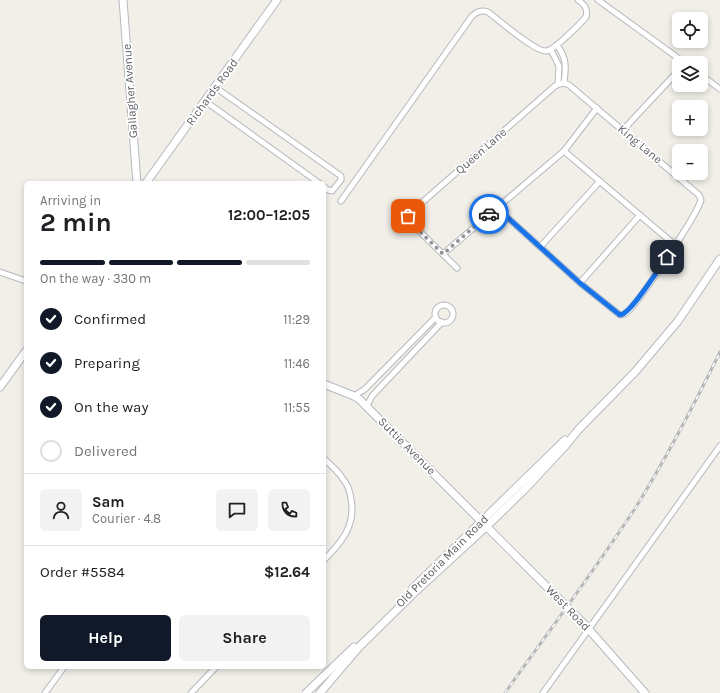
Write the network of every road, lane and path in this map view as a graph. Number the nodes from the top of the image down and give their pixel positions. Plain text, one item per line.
1 (123, 0) edge
2 (277, 0) edge
3 (578, 0) edge
4 (598, 0) edge
5 (557, 45) junction
6 (551, 50) junction
7 (675, 56) edge
8 (672, 78) edge
9 (708, 80) edge
10 (564, 83) junction
11 (558, 84) junction
12 (215, 87) junction
13 (720, 89) edge
14 (205, 101) junction
15 (597, 108) junction
16 (623, 130) junction
17 (564, 151) junction
18 (137, 181) edge
19 (147, 181) edge
20 (316, 181) edge
21 (600, 181) junction
22 (326, 188) edge
23 (341, 201) dead end
24 (497, 208) junction
25 (640, 215) junction
26 (675, 244) junction
27 (541, 246) junction
28 (443, 254) junction
29 (720, 259) edge
30 (457, 268) dead end
31 (0, 272) edge
32 (24, 280) edge
33 (580, 283) junction
34 (436, 317) junction
35 (442, 322) junction
36 (24, 354) edge
37 (391, 363) junction
38 (398, 369) junction
39 (326, 385) edge
40 (0, 387) edge
41 (354, 396) junction
42 (367, 406) junction
43 (720, 446) edge
44 (326, 461) edge
45 (484, 524) junction
46 (326, 558) edge
47 (586, 627) junction
48 (63, 669) edge
49 (214, 669) edge
50 (46, 693) edge
51 (191, 693) edge
52 (306, 693) edge
53 (320, 693) edge
54 (543, 693) edge
55 (645, 693) edge

1 - 18 street, Gallagher Avenue
2 - 12 street, Richards Road
3 - 5 street
4 - 7 street
5 - 6 street
5 - 10 street
6 - 11 street
6 - 23 street
8 - 16 street
9 - 13 street
10 - 11 street
10 - 15 street
11 - 28 street, Queen Lane
12 - 14 street, Richards Road
12 - 22 street
14 - 19 street, Richards Road
14 - 20 street
15 - 16 street, King Lane
15 - 17 street
16 - 26 street, King Lane
17 - 21 street
17 - 24 street
21 - 25 street
21 - 27 street
24 - 27 street, King Lane
24 - 28 street
25 - 26 street
25 - 33 street
26 - 33 street, King Lane
27 - 33 street, King Lane
28 - 30 street
29 - 45 street, Old Pretoria Main Road
31 - 32 street
34 - 35 street
34 - 35 street
34 - 37 street
35 - 38 street
36 - 40 street
37 - 38 street
37 - 41 street
38 - 42 street
39 - 41 street, Suttie Avenue
41 - 42 street, Suttie Avenue
42 - 45 street, Suttie Avenue
43 - 47 street
44 - 46 street
45 - 47 street, West Road, bridge
45 - 52 street, Old Pretoria Main Road
45 - 53 street, Old Pretoria Main Road
47 - 54 street
47 - 55 street, West Road
48 - 50 street
49 - 51 street

